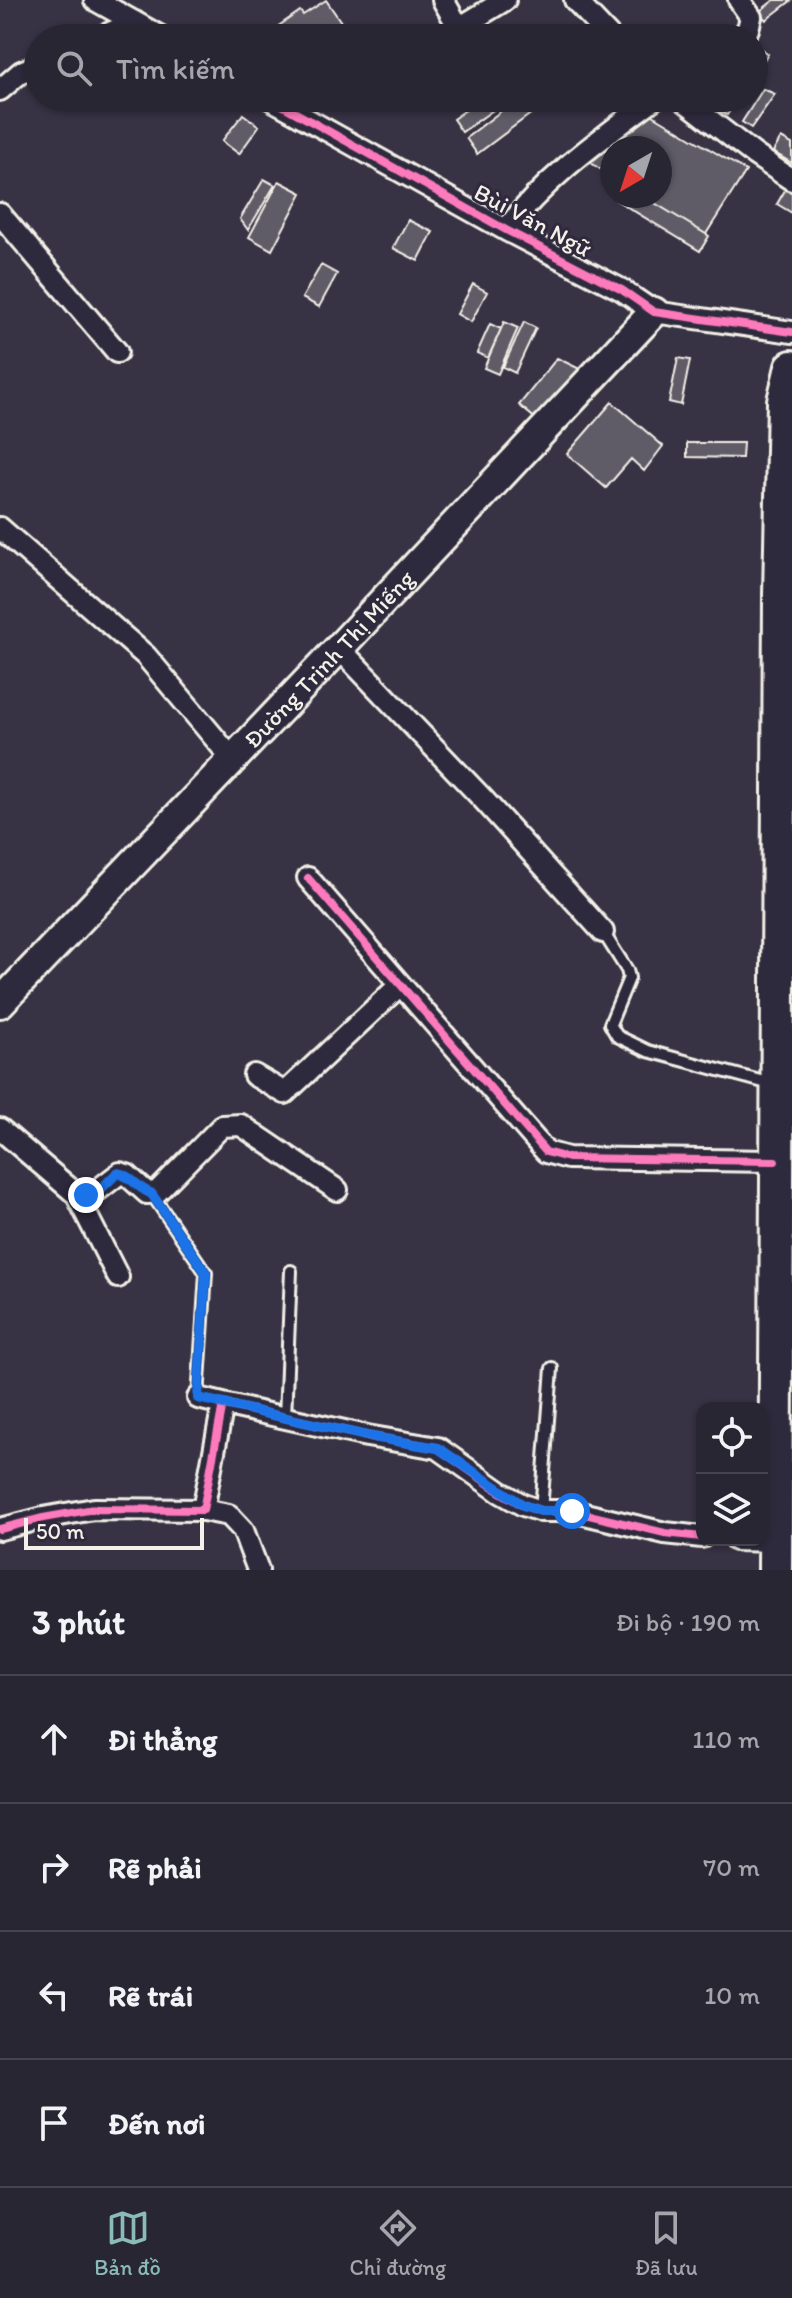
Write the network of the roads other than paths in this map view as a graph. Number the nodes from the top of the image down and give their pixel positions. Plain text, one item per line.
1 (95, 0) edge
2 (443, 0) edge
3 (505, 0) edge
4 (575, 0) edge
5 (739, 0) edge
6 (135, 22) junction
7 (130, 24) edge
8 (138, 24) edge
9 (462, 24) edge
10 (466, 24) edge
11 (596, 24) edge
12 (749, 24) edge
13 (24, 71) edge
14 (0, 90) edge
15 (294, 112) edge
16 (637, 112) edge
17 (699, 112) edge
18 (792, 180) edge
19 (0, 214) edge
20 (506, 230) junction
21 (654, 312) junction
22 (792, 332) edge
23 (117, 352) dead end
24 (792, 367) edge
25 (0, 528) edge
26 (339, 648) junction
27 (233, 760) junction
28 (308, 878) dead end
29 (603, 932) joint
30 (400, 985) junction
31 (3, 993) edge
32 (254, 1075) dead end
33 (777, 1085) junction
34 (0, 1129) edge
35 (775, 1161) junction
36 (337, 1190) dead end
37 (151, 1193) junction
38 (76, 1194) junction
39 (291, 1271) dead end
40 (118, 1277) dead end
41 (552, 1368) dead end
42 (198, 1398) joint
43 (223, 1404) junction
44 (285, 1418) junction
45 (203, 1510) junction
46 (541, 1511) junction
47 (0, 1529) edge
48 (696, 1536) edge
49 (752, 1546) edge
50 (775, 1555) edge
51 (258, 1570) edge

1 - 6 street
2 - 9 street
3 - 10 street
4 - 11 street
5 - 12 street
6 - 7 street
6 - 8 street
13 - 14 street
15 - 20 street, Bùi Văn Ngữ
16 - 20 street
17 - 18 street
19 - 23 street
20 - 21 street, Bùi Văn Ngữ
21 - 22 street, Bùi Văn Ngữ
21 - 26 main road, Đường Trịnh Thị Miếng
24 - 33 main road
25 - 27 street
26 - 27 main road, Đường Trịnh Thị Miếng
26 - 29 street
27 - 31 main road, Đường Trịnh Thị Miếng
28 - 30 street
29 - 33 lane
30 - 32 street
30 - 35 street
33 - 35 main road
34 - 38 street
35 - 50 main road
36 - 37 street
37 - 38 street
37 - 42 lane
38 - 40 street
39 - 44 lane
41 - 46 lane
42 - 43 street
43 - 44 street
43 - 45 street
44 - 46 street
45 - 47 street
45 - 51 street
46 - 48 street
49 - 50 street

